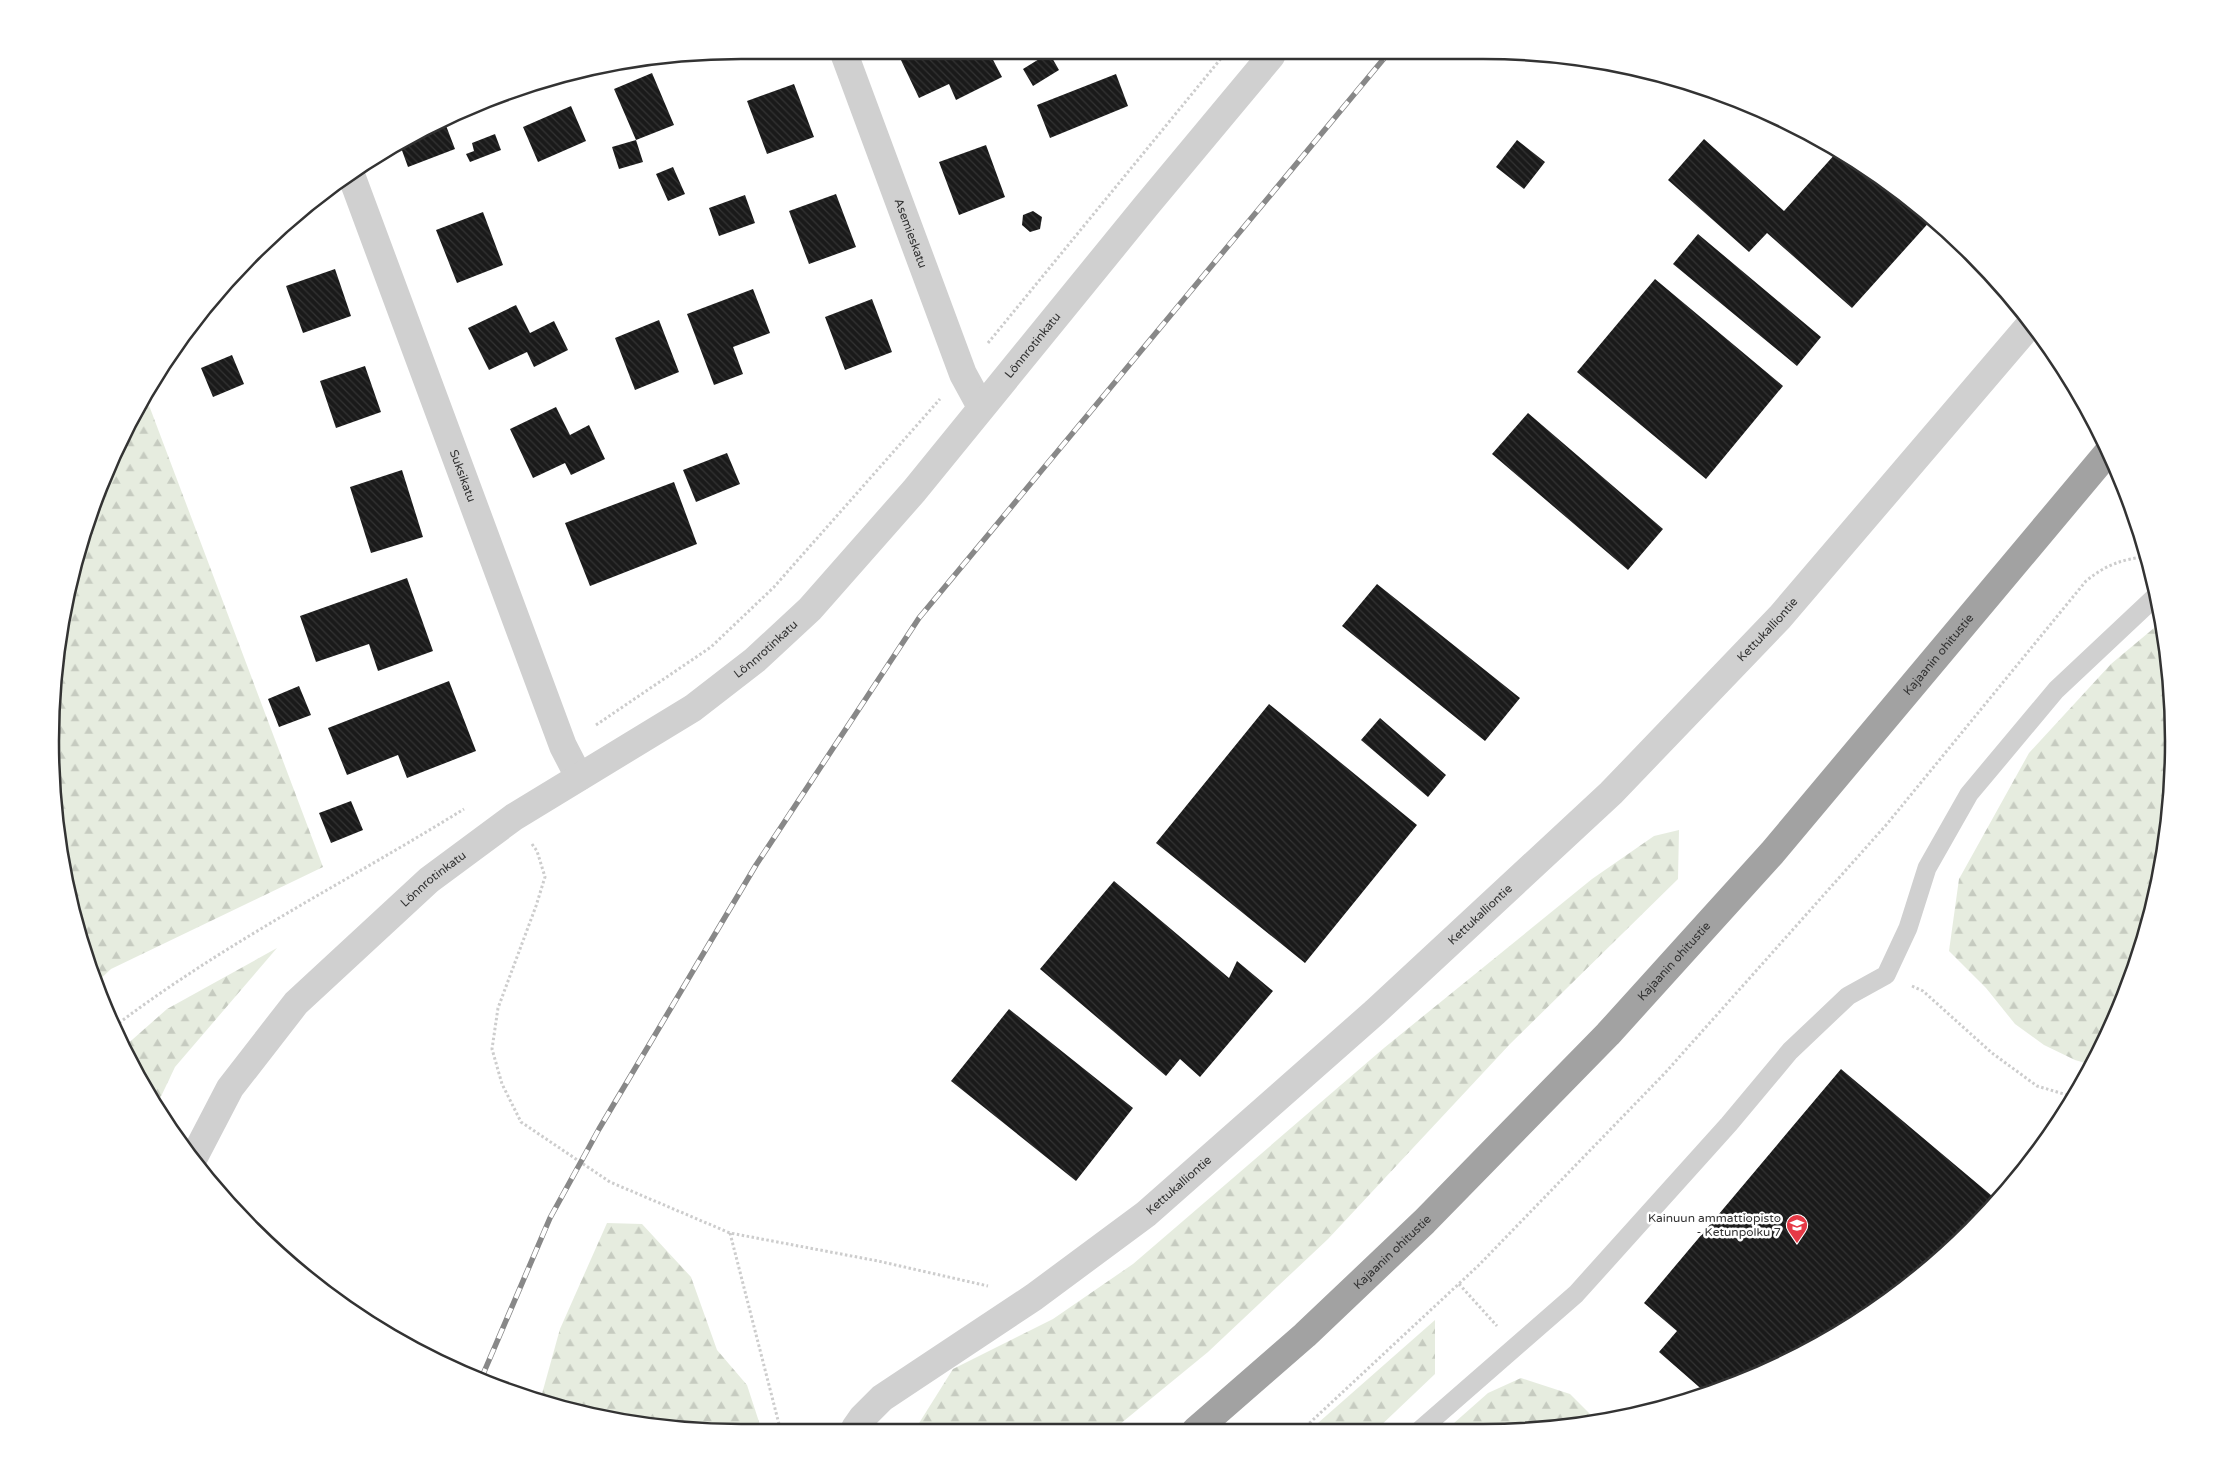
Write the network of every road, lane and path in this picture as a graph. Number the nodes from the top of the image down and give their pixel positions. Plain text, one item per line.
1 (846, 59) edge
2 (1222, 59) edge
3 (1269, 59) edge
4 (353, 180) edge
5 (2026, 329) edge
6 (963, 374) junction
7 (981, 407) junction
8 (2103, 458) edge
9 (2140, 557) edge
10 (2150, 601) edge
11 (563, 746) junction
12 (579, 777) junction
13 (472, 805) dead end
14 (537, 851) dead end
15 (1886, 975) junction
16 (120, 1022) edge
17 (2067, 1095) edge
18 (197, 1152) edge
19 (730, 1234) junction
20 (1458, 1284) junction
21 (1034, 1297) junction
22 (1516, 1347) junction
23 (779, 1424) edge
24 (858, 1424) edge
25 (1203, 1424) edge
26 (1308, 1424) edge
27 (1427, 1424) edge

1 - 6 street, Asemieskatu
2 - 6 path
3 - 7 street, Lönnrotinkatu
4 - 11 street, Suksikatu
5 - 21 street, Kettukalliontie
6 - 7 street, Asemieskatu
6 - 11 path
7 - 12 street, Lönnrotinkatu
8 - 25 highway, Kajaanin ohitustie
9 - 20 path
10 - 15 lane
11 - 12 street, Suksikatu
12 - 18 street, Lönnrotinkatu
13 - 16 path
14 - 19 path
15 - 17 path
15 - 22 lane
19 - 21 path
19 - 23 path
20 - 22 path
20 - 26 path
21 - 24 street, Kettukalliontie
22 - 27 lane

